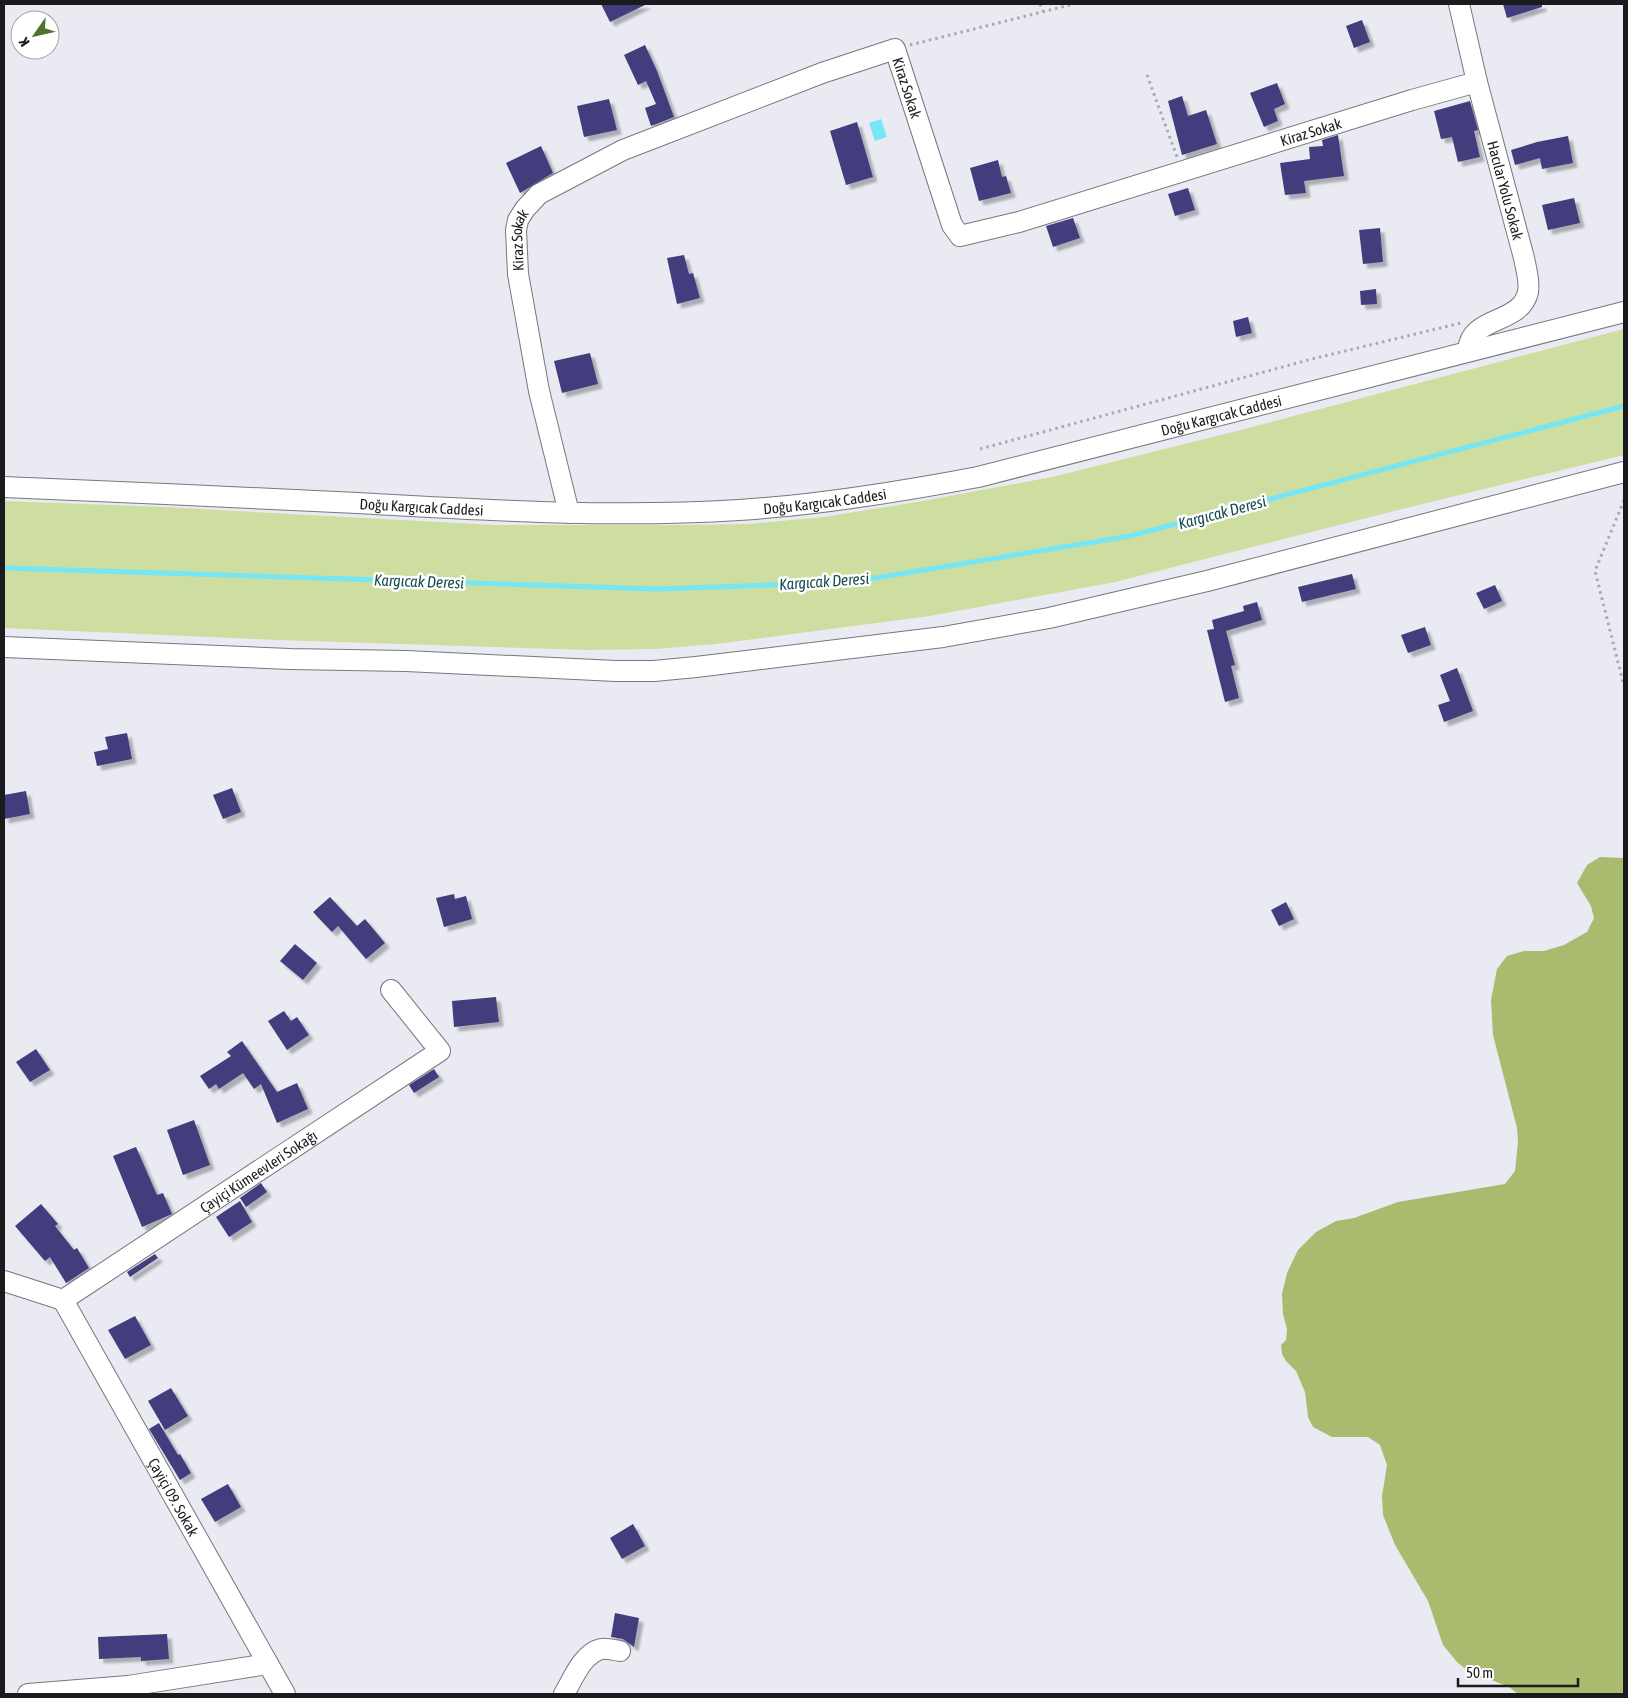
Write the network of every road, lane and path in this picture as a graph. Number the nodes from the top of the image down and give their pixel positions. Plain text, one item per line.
1 (1040, 4) edge
2 (1074, 4) edge
3 (1459, 4) edge
4 (1043, 12) junction
5 (895, 48) junction
6 (1147, 75) dead end
7 (1477, 82) junction
8 (1183, 172) junction
9 (1624, 312) edge
10 (1470, 321) dead end
11 (1468, 351) junction
12 (980, 449) dead end
13 (1624, 472) edge
14 (4, 487) edge
15 (1624, 500) edge
16 (569, 513) junction
17 (4, 647) edge
18 (1624, 686) edge
19 (391, 990) dead end
20 (4, 1281) edge
21 (63, 1300) junction
22 (620, 1651) dead end
23 (268, 1664) junction
24 (28, 1694) edge
25 (286, 1694) edge
26 (564, 1694) edge

1 - 4 path
2 - 4 path
3 - 7 street, Hacılar Yolu Sokak
4 - 5 path
5 - 8 street, Kiraz Sokak
5 - 16 street, Kiraz Sokak
6 - 8 path
7 - 8 street, Kiraz Sokak
7 - 11 street, Hacılar Yolu Sokak
9 - 11 street, Doğu Kargıcak Caddesi
10 - 12 path
11 - 16 street, Doğu Kargıcak Caddesi
13 - 17 street
14 - 16 street, Doğu Kargıcak Caddesi
15 - 18 path
19 - 21 street, Çayiçi Kümeevleri Sokağı
20 - 21 street
21 - 23 street, Çayiçi 09. Sokak
22 - 26 street
23 - 24 street
23 - 25 street, Çayiçi 09. Sokak

